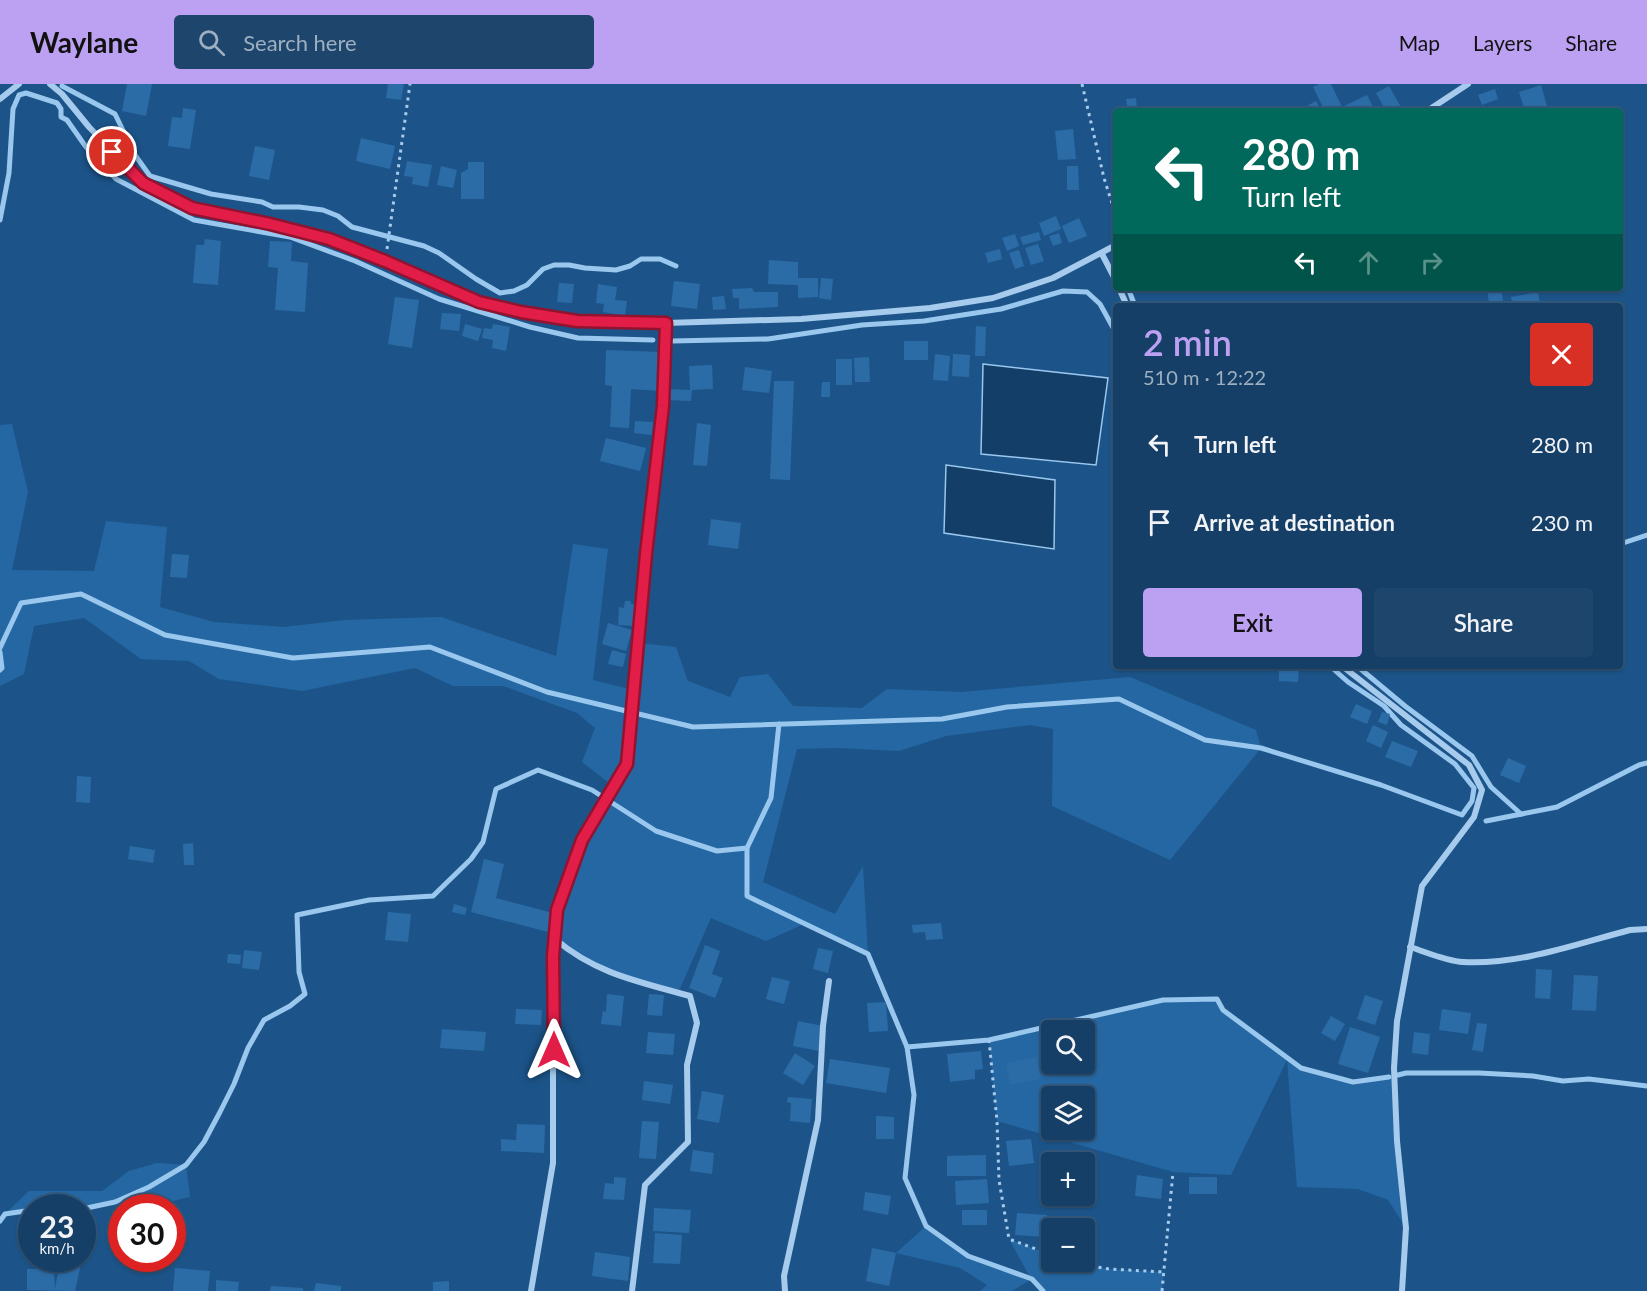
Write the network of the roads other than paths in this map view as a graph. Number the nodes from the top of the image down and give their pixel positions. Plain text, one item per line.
1 (19, 84) edge
2 (50, 84) edge
3 (1468, 84) edge
4 (0, 99) edge
5 (1432, 108) edge
6 (1113, 247) edge
7 (1102, 254) junction
8 (1113, 275) edge
9 (666, 323) junction
10 (1346, 669) edge
11 (1647, 929) edge
12 (555, 939) junction
13 (1410, 947) junction
14 (829, 981) dead end
15 (531, 1291) edge
16 (632, 1291) edge
17 (785, 1291) edge
18 (1402, 1291) edge

1 - 4 street
2 - 9 street
3 - 5 street
6 - 7 street
7 - 8 street
7 - 9 street
9 - 12 street
10 - 13 street
11 - 13 street
12 - 15 street
12 - 16 street
13 - 18 street
14 - 17 street

